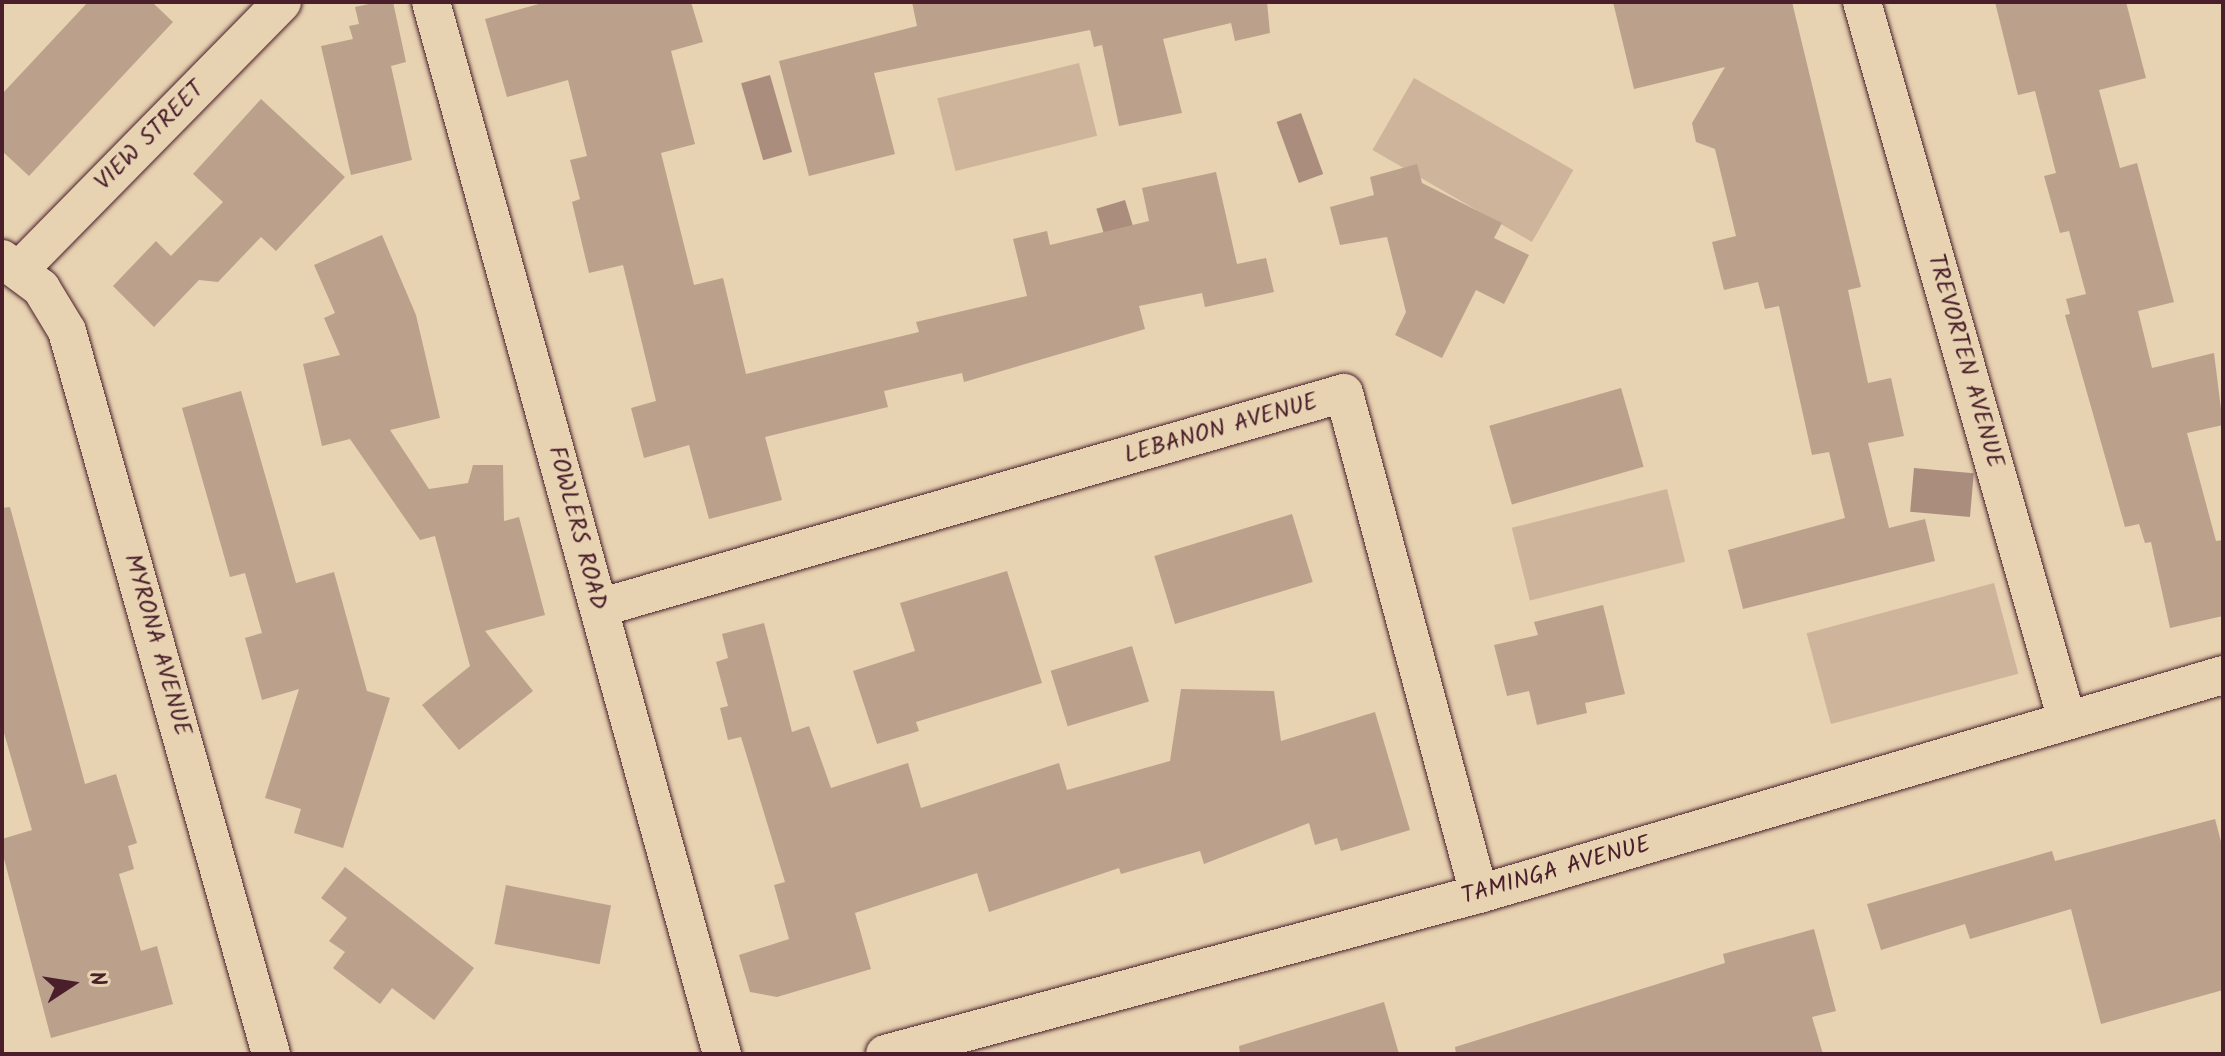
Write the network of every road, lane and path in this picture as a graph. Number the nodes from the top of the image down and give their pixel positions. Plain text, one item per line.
1 (282, 2) edge
2 (431, 2) edge
3 (1862, 2) edge
4 (10, 265) edge
5 (599, 608) junction
6 (2223, 675) edge
7 (2067, 720) junction
8 (1479, 894) junction
9 (271, 1054) edge
10 (722, 1054) edge
11 (885, 1054) edge

1 - 4 street, VIEW STREET
2 - 5 street, FOWLERS ROAD
3 - 7 street, TREVORTEN AVENUE
4 - 9 street, MYRONA AVENUE
5 - 8 street, LEBANON AVENUE
5 - 10 street, FOWLERS ROAD
6 - 7 street, TAMINGA AVENUE
7 - 8 street, TAMINGA AVENUE
8 - 11 street, TAMINGA AVENUE

